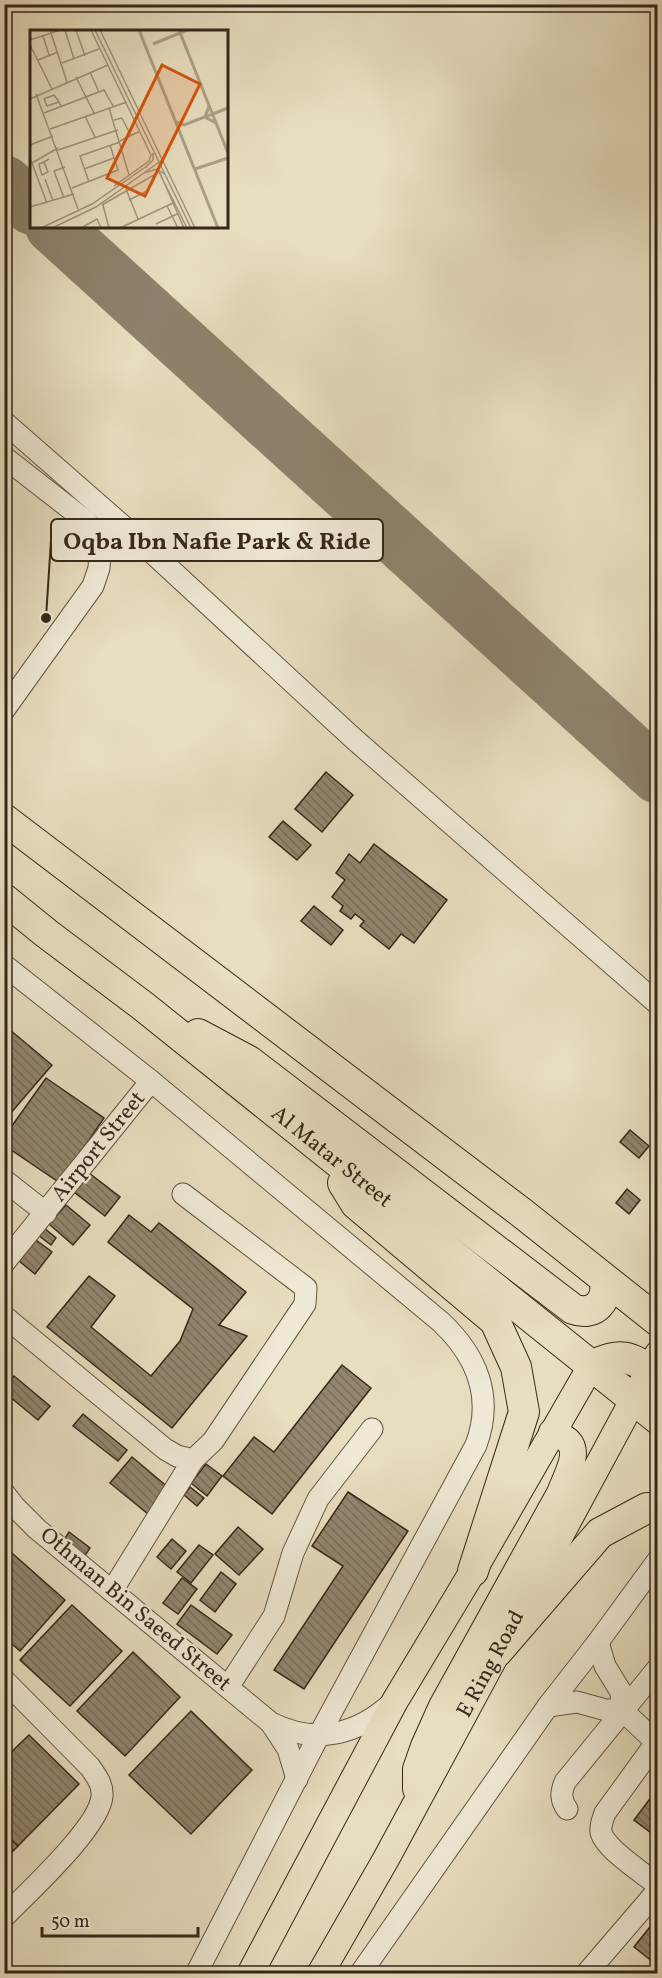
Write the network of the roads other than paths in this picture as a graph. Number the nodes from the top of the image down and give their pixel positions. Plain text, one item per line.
1 (4, 422) edge
2 (4, 457) edge
3 (4, 710) edge
4 (4, 819) edge
5 (4, 899) edge
6 (4, 928) edge
7 (45, 933) junction
8 (4, 965) edge
9 (657, 1004) edge
10 (143, 1006) junction
11 (152, 1081) junction
12 (324, 1152) junction
13 (4, 1180) edge
14 (183, 1194) dead end
15 (46, 1213) junction
16 (4, 1263) edge
17 (605, 1280) junction
18 (4, 1316) edge
19 (657, 1321) edge
20 (591, 1366) junction
21 (655, 1366) edge
22 (633, 1400) junction
23 (657, 1419) edge
24 (372, 1429) dead end
25 (552, 1432) junction
26 (193, 1460) junction
27 (4, 1492) edge
28 (657, 1508) edge
29 (657, 1560) edge
30 (473, 1571) junction
31 (112, 1591) junction
32 (598, 1642) junction
33 (497, 1652) junction
34 (657, 1668) edge
35 (4, 1680) edge
36 (228, 1687) junction
37 (395, 1701) junction
38 (549, 1706) junction
39 (622, 1710) junction
40 (271, 1723) junction
41 (319, 1735) junction
42 (657, 1741) edge
43 (297, 1779) junction
44 (416, 1802) junction
45 (567, 1809) dead end
46 (657, 1885) edge
47 (657, 1890) edge
48 (4, 1917) edge
49 (196, 1974) edge
50 (250, 1974) edge
51 (320, 1974) edge
52 (360, 1974) edge
53 (586, 1974) edge

1 - 9 street
2 - 3 street
4 - 17 highway
5 - 7 highway, Al Matar Street
6 - 7 highway
7 - 10 highway, Al Matar Street
8 - 11 street
10 - 12 highway, Al Matar Street
10 - 17 highway
11 - 15 street, Airport Street
11 - 41 street
12 - 20 highway, Al Matar Street
12 - 30 highway
13 - 15 street
14 - 26 street
15 - 16 street, Airport Street
17 - 19 highway
18 - 26 street
20 - 21 highway
20 - 22 highway, Al Matar Street
20 - 25 main road
21 - 22 main road, E Ring Road
22 - 23 highway, Al Matar Street
22 - 33 main road, E Ring Road
24 - 36 street
25 - 30 main road
25 - 44 main road
26 - 31 street
27 - 31 street, Othman Bin Saeed Street
28 - 33 highway
29 - 32 street
30 - 37 main road
31 - 36 street, Othman Bin Saeed Street
32 - 38 street
32 - 39 street
33 - 44 main road, E Ring Road
34 - 39 street
35 - 48 street
36 - 40 street, Othman Bin Saeed Street
37 - 41 street, Othman Bin Saeed Street
37 - 50 main road
38 - 39 street
38 - 52 street
39 - 42 street
39 - 45 street
40 - 41 street, Othman Bin Saeed Street
40 - 43 street, Othman Bin Saeed Street
41 - 43 street
42 - 46 street
43 - 49 street
44 - 51 main road, E Ring Road
47 - 53 street

